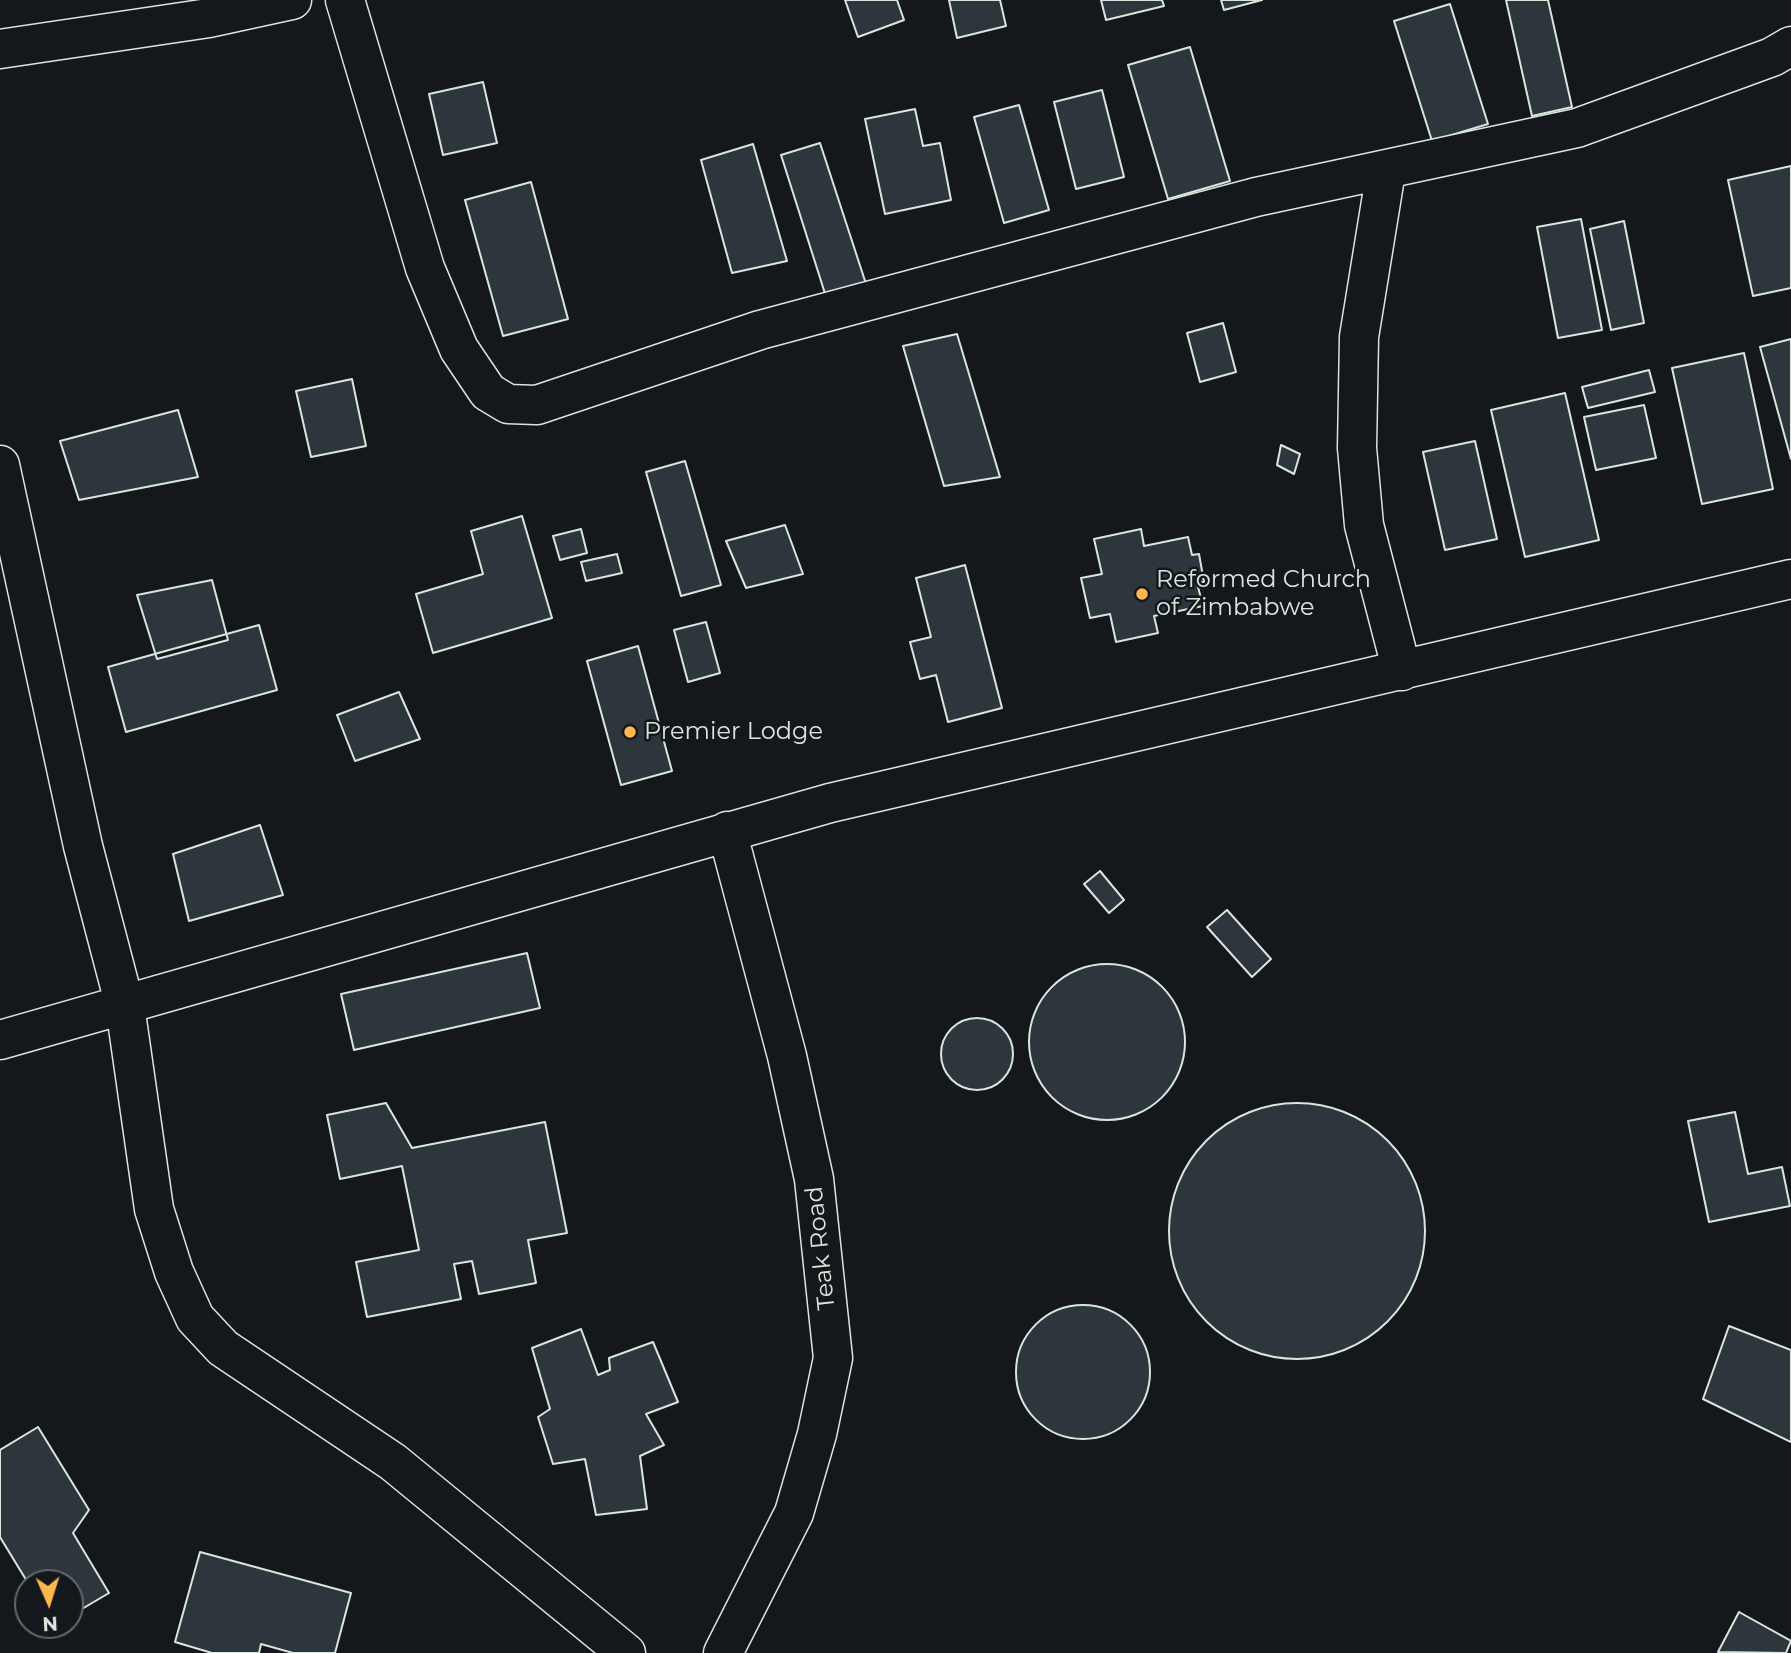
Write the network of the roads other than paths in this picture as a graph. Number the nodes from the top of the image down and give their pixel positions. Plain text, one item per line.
1 (292, 0) edge
2 (345, 0) edge
3 (1791, 46) edge
4 (0, 50) edge
5 (1386, 171) junction
6 (0, 465) edge
7 (8, 549) edge
8 (1791, 579) edge
9 (1402, 671) junction
10 (727, 831) junction
11 (125, 1006) junction
12 (0, 1041) edge
13 (626, 1653) edge
14 (723, 1653) edge

1 - 4 street
2 - 5 street
3 - 5 street
5 - 9 street
6 - 7 street
7 - 11 street
8 - 9 street
9 - 10 street
10 - 11 street
10 - 14 street, Teak Road
11 - 12 street
11 - 13 street

